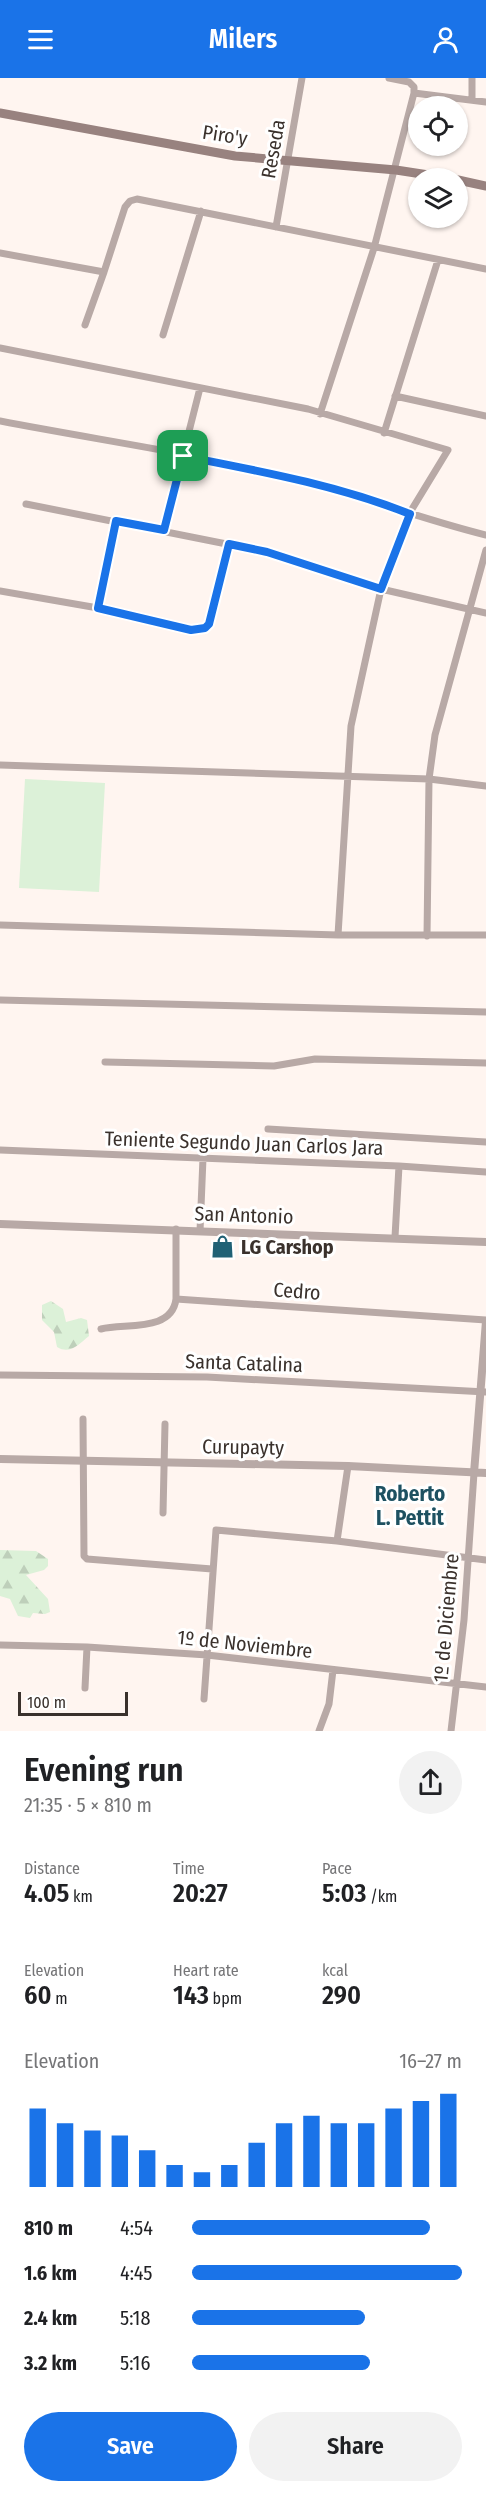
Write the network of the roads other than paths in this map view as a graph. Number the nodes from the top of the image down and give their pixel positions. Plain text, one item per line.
1 (302, 78) edge
2 (389, 78) edge
3 (472, 78) edge
4 (414, 93) junction
5 (472, 100) junction
6 (486, 102) edge
7 (0, 112) edge
8 (288, 161) junction
9 (396, 170) junction
10 (408, 172) edge
11 (468, 182) edge
12 (486, 186) edge
13 (201, 211) junction
14 (276, 226) junction
15 (374, 248) junction
16 (0, 253) edge
17 (438, 260) junction
18 (486, 266) edge
19 (104, 272) junction
20 (85, 325) dead end
21 (163, 335) dead end
22 (0, 348) edge
23 (200, 388) junction
24 (395, 396) junction
25 (320, 414) junction
26 (486, 416) edge
27 (0, 421) edge
28 (384, 433) junction
29 (183, 456) junction
30 (26, 504) dead end
31 (410, 514) junction
32 (116, 521) junction
33 (164, 530) junction
34 (486, 535) edge
35 (229, 544) junction
36 (486, 550) edge
37 (381, 589) junction
38 (0, 591) edge
39 (98, 608) junction
40 (468, 609) junction
41 (486, 613) edge
42 (0, 765) edge
43 (346, 778) junction
44 (429, 779) junction
45 (486, 786) edge
46 (0, 925) edge
47 (338, 935) junction
48 (486, 935) edge
49 (427, 936) junction
50 (0, 1000) edge
51 (486, 1012) edge
52 (105, 1062) dead end
53 (486, 1063) edge
54 (268, 1129) dead end
55 (486, 1142) edge
56 (0, 1150) edge
57 (203, 1158) junction
58 (399, 1166) junction
59 (486, 1172) edge
60 (0, 1224) edge
61 (176, 1229) junction
62 (200, 1231) junction
63 (394, 1237) junction
64 (486, 1242) edge
65 (176, 1299) junction
66 (486, 1321) edge
67 (101, 1329) dead end
68 (0, 1375) edge
69 (484, 1392) edge
70 (83, 1419) dead end
71 (165, 1424) dead end
72 (0, 1459) edge
73 (83, 1461) junction
74 (165, 1462) junction
75 (348, 1466) junction
76 (474, 1473) junction
77 (486, 1473) edge
78 (163, 1513) dead end
79 (338, 1541) junction
80 (468, 1558) junction
81 (486, 1560) edge
82 (212, 1569) junction
83 (0, 1646) edge
84 (87, 1647) junction
85 (207, 1655) junction
86 (333, 1670) junction
87 (456, 1685) junction
88 (486, 1687) edge
89 (85, 1688) dead end
90 (204, 1700) dead end
91 (319, 1731) edge
92 (451, 1731) edge

1 - 8 street, Reseda
2 - 4 street
3 - 5 street
4 - 5 street
4 - 9 street
5 - 6 street
7 - 8 main road, Piro'y
8 - 9 main road, Piro'y
8 - 14 street, Reseda
9 - 10 main road, Piro'y
9 - 15 street
11 - 12 main road
13 - 14 street
13 - 19 street
13 - 21 street
14 - 15 street
15 - 17 street
15 - 25 street
16 - 19 street
17 - 18 street
17 - 24 street
19 - 20 street
22 - 23 street
23 - 25 street
23 - 29 street
24 - 26 street
24 - 28 street
25 - 28 street
27 - 29 street
28 - 31 street
29 - 31 street
29 - 33 street
30 - 32 street
31 - 34 street
31 - 37 street
32 - 33 street
32 - 39 street
33 - 35 street
35 - 37 street
35 - 39 street
36 - 40 street
37 - 40 street
37 - 43 street
38 - 39 street
40 - 41 street
40 - 44 street
42 - 43 street
43 - 44 street
43 - 47 street
44 - 45 street
44 - 49 street
46 - 47 street
47 - 49 street
48 - 49 street
50 - 51 street
52 - 53 street
54 - 55 street
56 - 57 street, Teniente Segundo Juan Carlos Jara
57 - 58 street, Teniente Segundo Juan Carlos Jara
57 - 62 street
58 - 59 street, Teniente Segundo Juan Carlos Jara
58 - 63 street
60 - 61 street, San Antonio
61 - 62 street, San Antonio
61 - 65 street
62 - 63 street, San Antonio
63 - 64 street, San Antonio
65 - 66 street, Cedro
65 - 67 street
66 - 69 street
68 - 69 street, Santa Catalina
69 - 76 street
70 - 73 street
71 - 74 street
72 - 73 street, Curupayty
73 - 74 street, Curupayty
73 - 82 street
74 - 75 street, Curupayty
74 - 78 street
75 - 76 street, Curupayty
75 - 79 street
76 - 77 street, Curupayty
76 - 80 street, 1º de Diciembre
79 - 80 street
79 - 82 street
80 - 81 street
80 - 87 street, 1º de Diciembre
82 - 85 street
83 - 84 street, 1º de Noviembre
84 - 85 street, 1º de Noviembre
84 - 89 street
85 - 86 street, 1º de Noviembre
85 - 90 street
86 - 87 street, 1º de Noviembre
86 - 91 street
87 - 88 street, 1º de Noviembre
87 - 92 street, 1º de Diciembre

